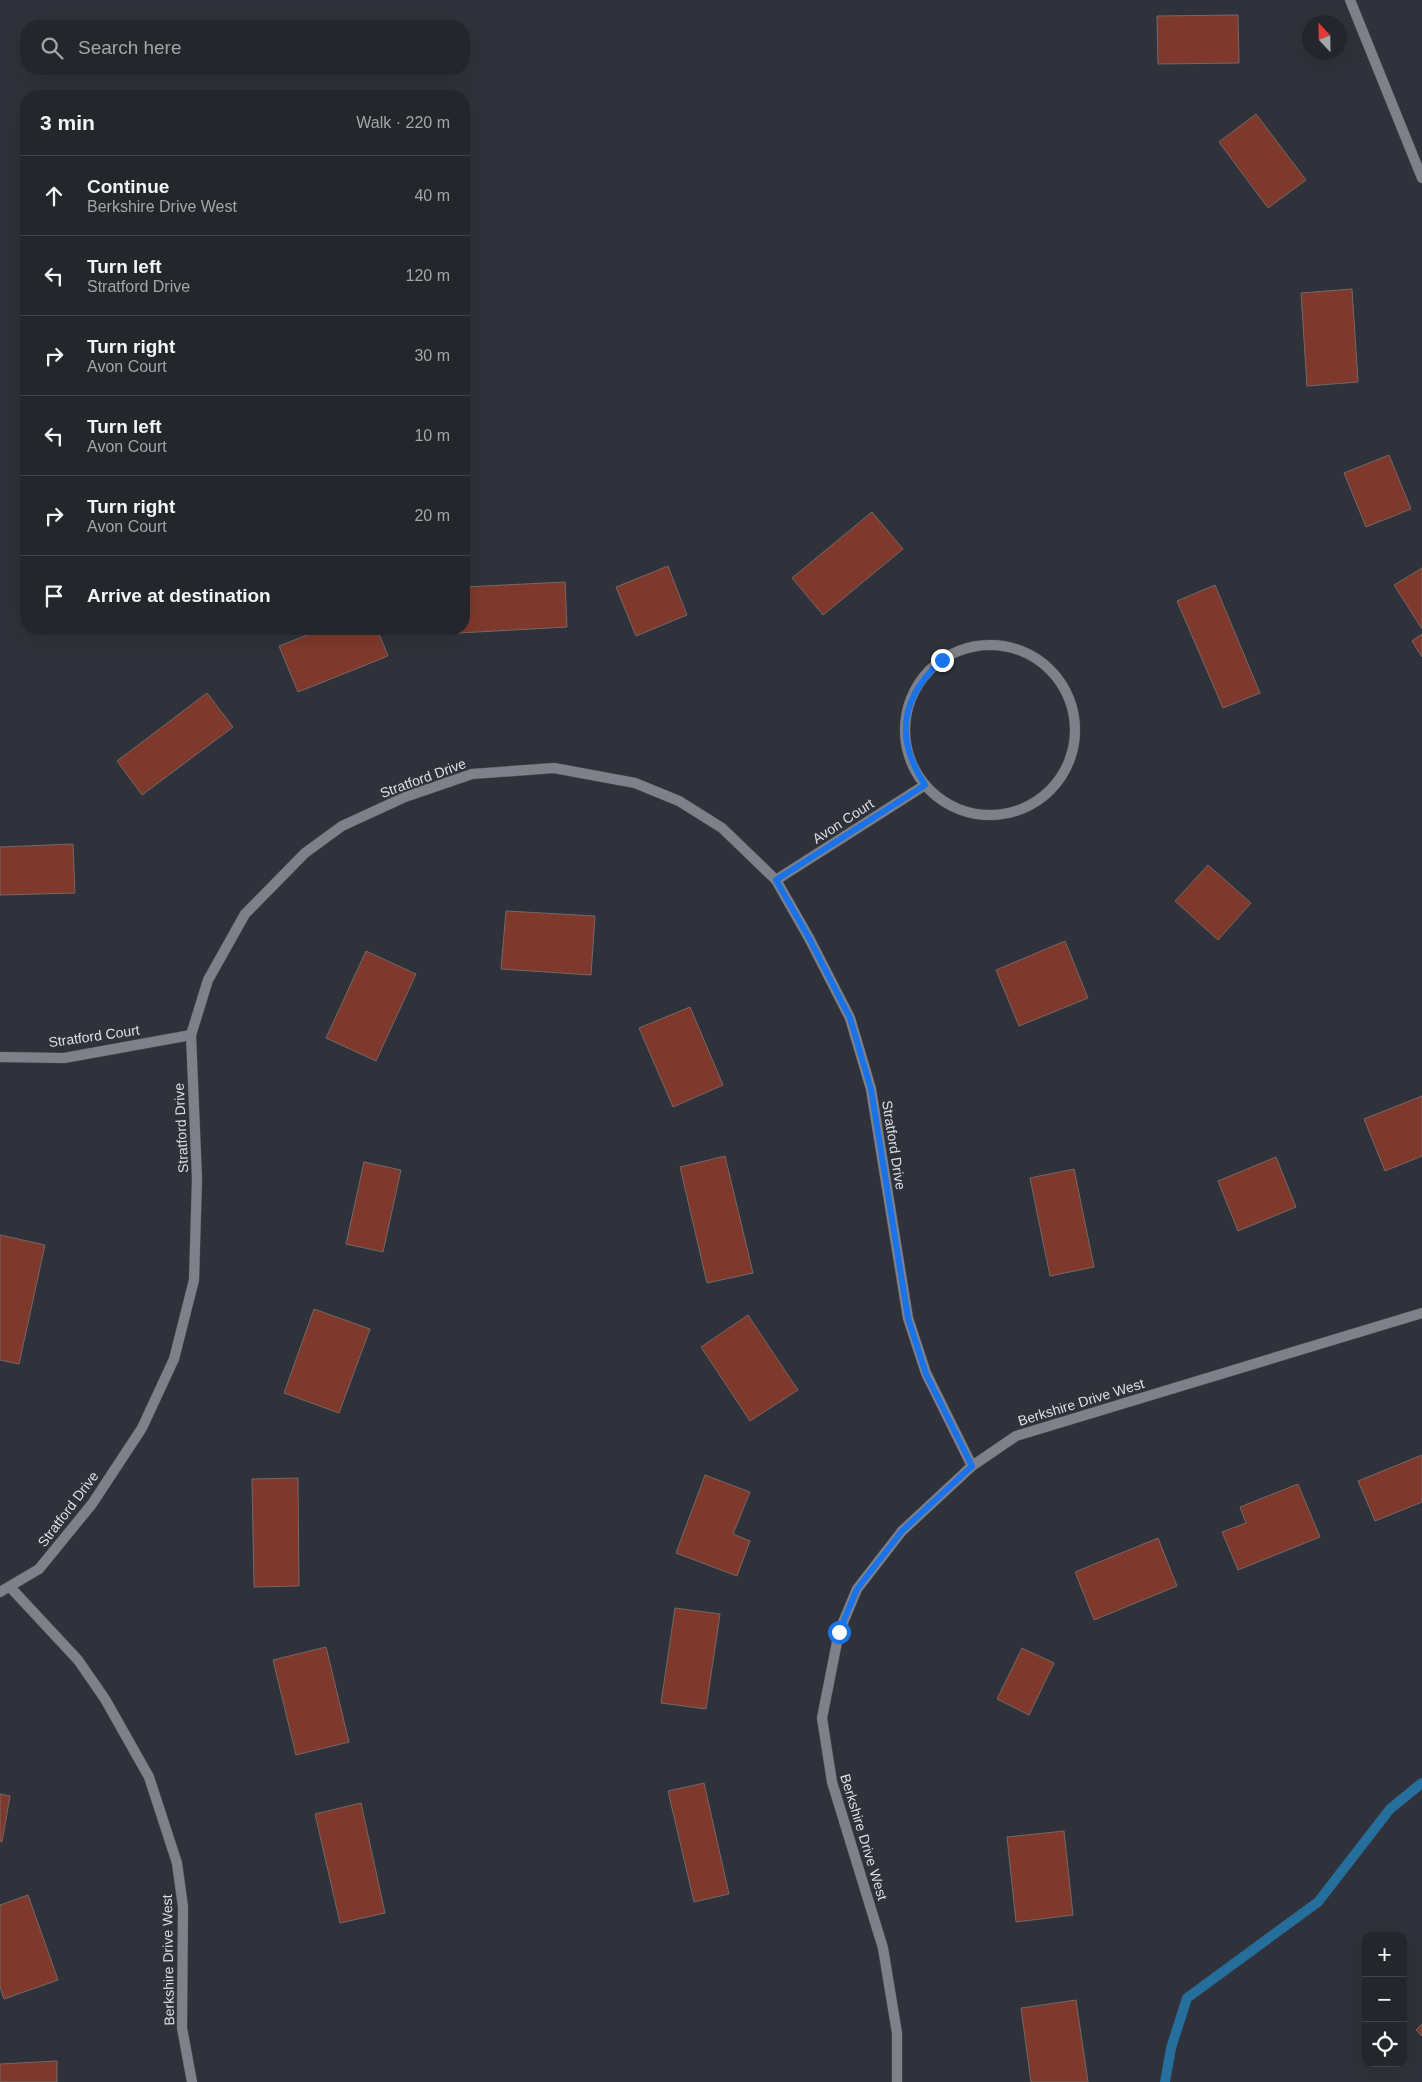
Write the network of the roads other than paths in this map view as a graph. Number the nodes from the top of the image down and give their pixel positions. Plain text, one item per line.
1 (1350, 0) edge
2 (1422, 178) edge
3 (925, 785) junction
4 (776, 880) junction
5 (191, 1035) junction
6 (0, 1057) edge
7 (1422, 1313) edge
8 (972, 1466) junction
9 (10, 1587) junction
10 (0, 1592) edge
11 (192, 2082) edge
12 (897, 2082) edge

1 - 2 street
3 - 3 street
3 - 4 street, Avon Court
4 - 5 street, Stratford Drive
4 - 8 street, Stratford Drive
5 - 6 street, Stratford Court
5 - 9 street, Stratford Drive
7 - 8 street, Berkshire Drive West
8 - 12 street, Berkshire Drive West
9 - 10 street, Stratford Drive
9 - 11 street, Berkshire Drive West

